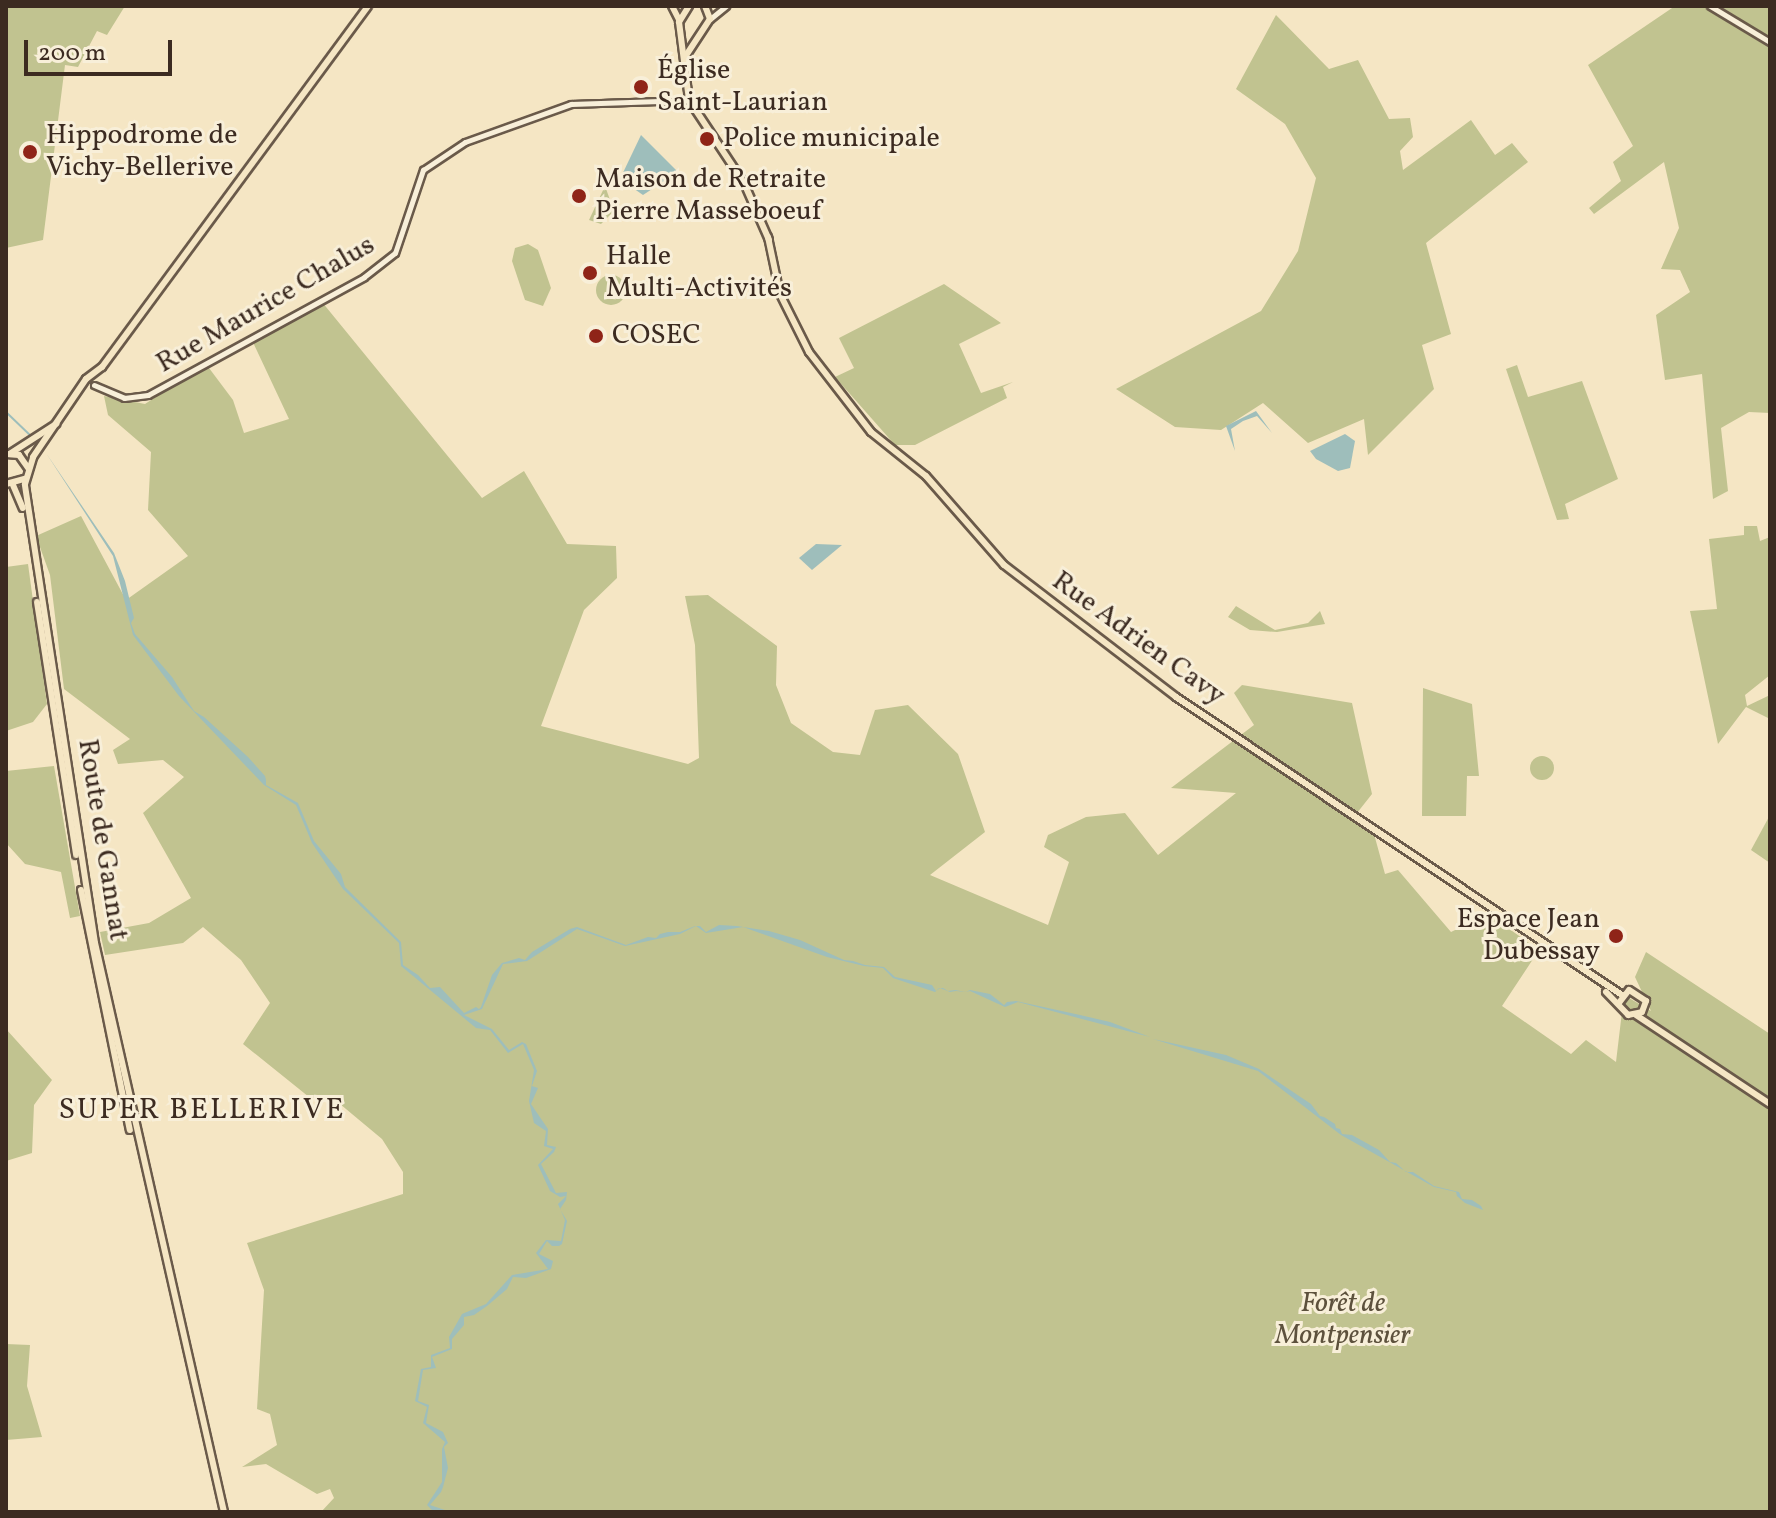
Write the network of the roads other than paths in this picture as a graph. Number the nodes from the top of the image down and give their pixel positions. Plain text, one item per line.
1 (368, 6) edge
2 (672, 6) edge
3 (689, 6) edge
4 (705, 6) edge
5 (723, 6) edge
6 (1710, 6) edge
7 (710, 19) junction
8 (680, 24) junction
9 (699, 33) junction
10 (1770, 42) edge
11 (684, 59) junction
12 (689, 100) junction
13 (91, 383) junction
14 (65, 416) junction
15 (8, 454) edge
16 (27, 472) junction
17 (10, 485) edge
18 (1555, 954) junction
19 (1622, 995) junction
20 (1619, 1003) junction
21 (1644, 1009) junction
22 (1636, 1015) junction
23 (1649, 1019) junction
24 (1770, 1104) edge
25 (151, 1207) junction
26 (224, 1512) edge

1 - 13 main road
2 - 8 main road
3 - 8 main road
4 - 5 street
4 - 7 main road
5 - 7 street
6 - 10 street
7 - 9 main road
8 - 9 main road
8 - 11 main road
9 - 11 main road
11 - 12 main road
12 - 13 street, Rue Maurice Chalus
12 - 18 main road, Rue Adrien Cavy
13 - 14 main road
14 - 15 main road
14 - 16 main road
15 - 16 main road
16 - 17 main road
16 - 25 main road, Route de Gannat
17 - 25 main road, Route de Gannat
18 - 19 main road, Rue Adrien Cavy
18 - 20 main road, Rue Adrien Cavy
19 - 20 main road
19 - 21 main road, Rue Adrien Cavy
20 - 22 main road, Rue Adrien Cavy
21 - 22 main road
21 - 23 main road
22 - 23 main road, Rue Adrien Cavy
23 - 24 main road
25 - 26 main road, Route de Gannat

